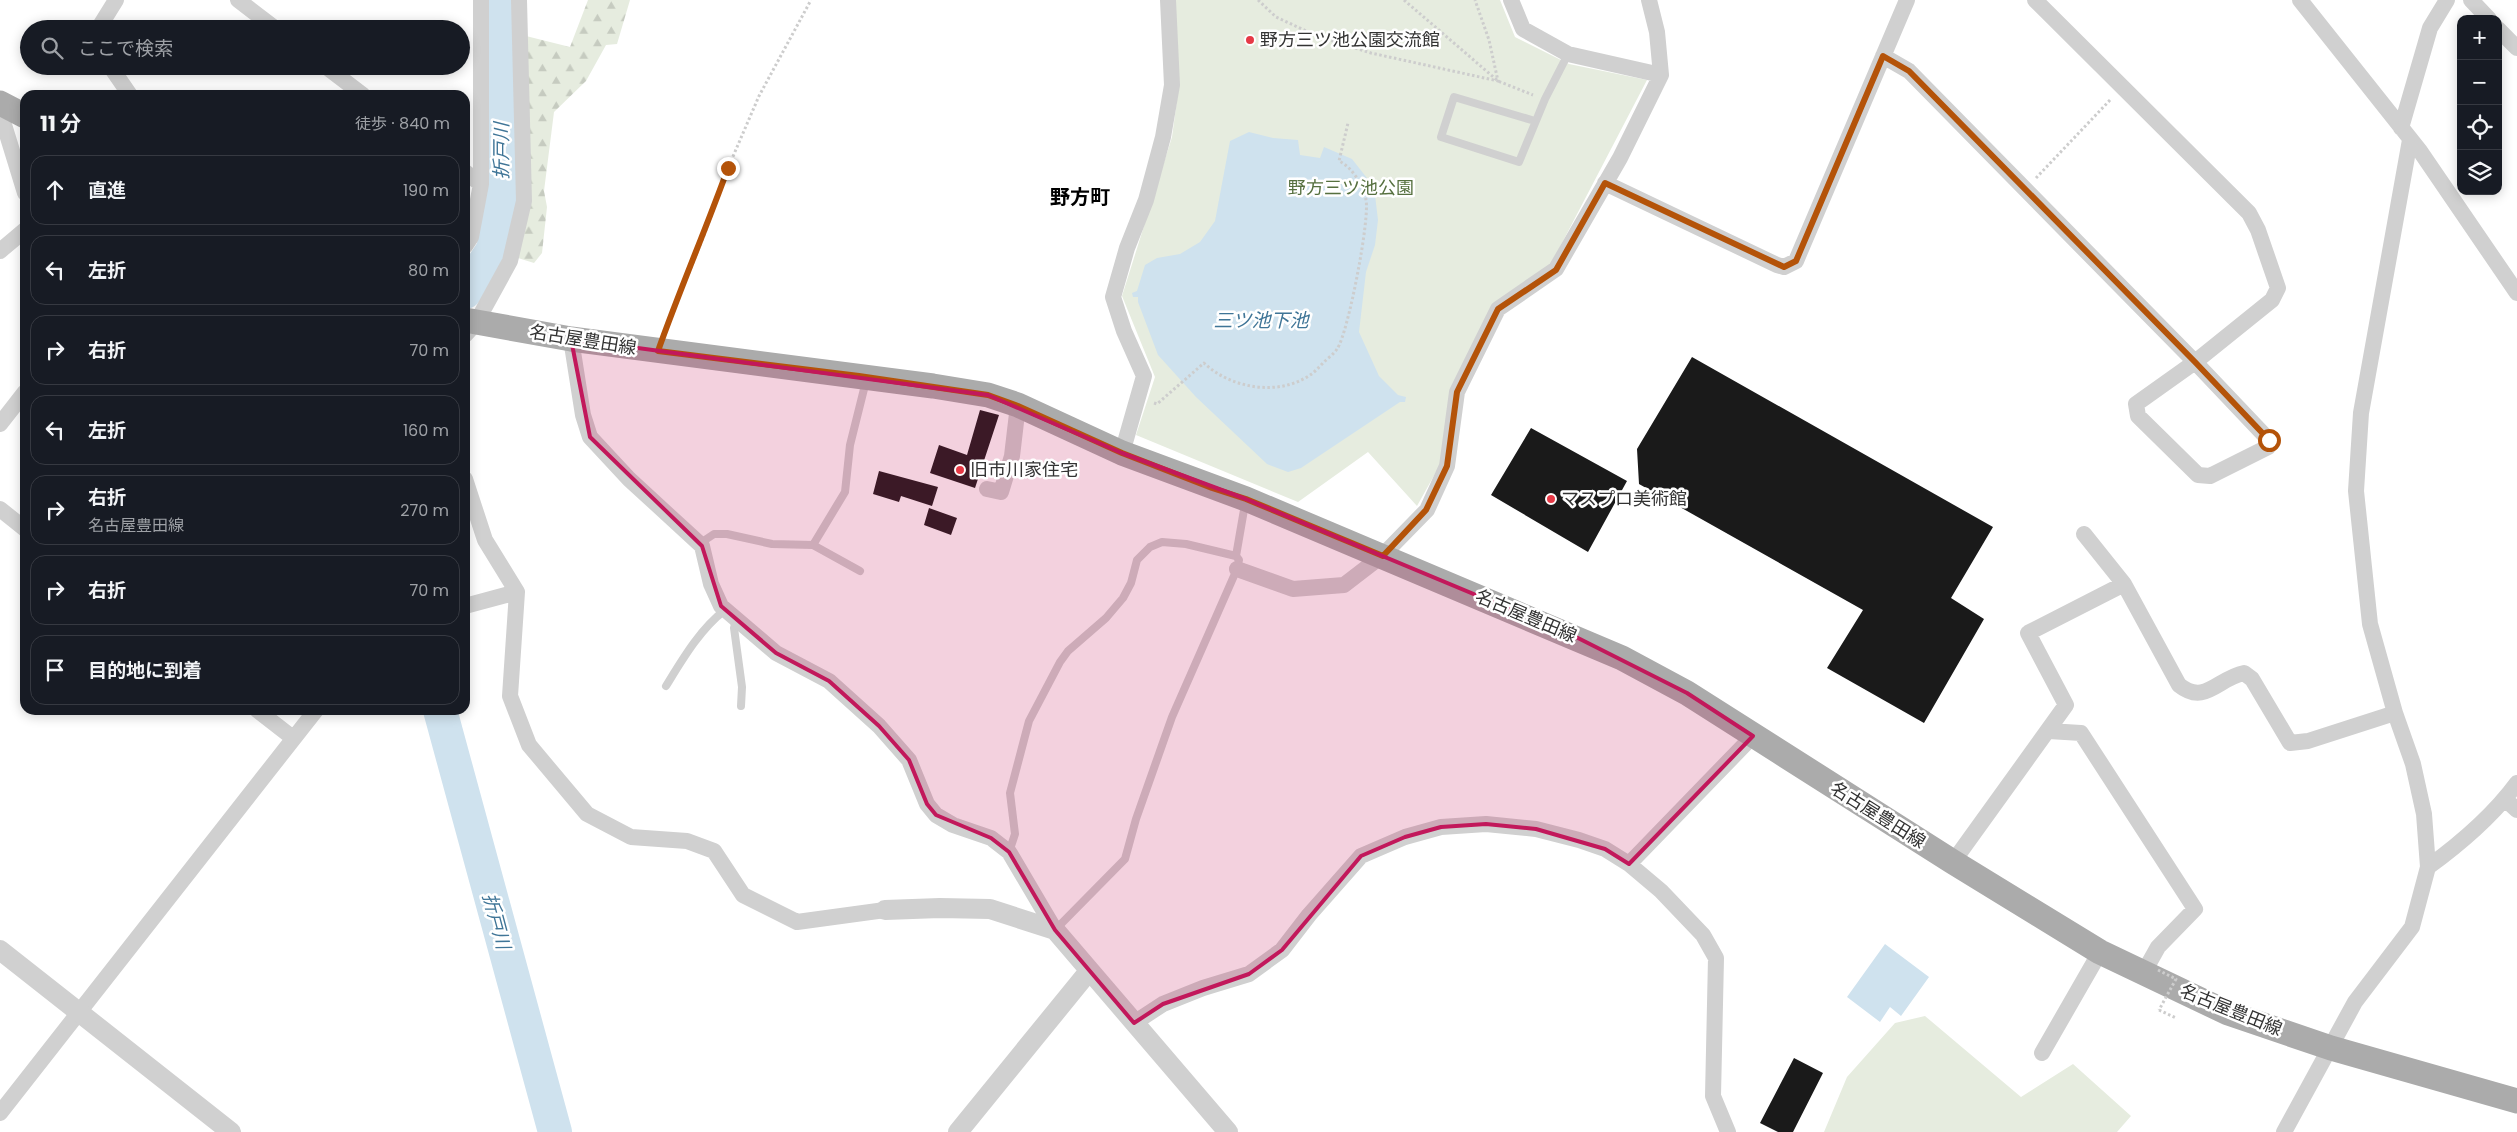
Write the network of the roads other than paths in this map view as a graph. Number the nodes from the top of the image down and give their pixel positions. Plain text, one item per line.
1 (116, 0) edge
2 (238, 0) edge
3 (481, 0) edge
4 (519, 0) edge
5 (1168, 0) edge
6 (1511, 0) edge
7 (1649, 0) edge
8 (1907, 0) edge
9 (2035, 0) edge
10 (2300, 0) edge
11 (2447, 0) edge
12 (2471, 0) edge
13 (2485, 15) edge
14 (104, 20) edge
15 (264, 20) edge
16 (2502, 33) edge
17 (2517, 48) edge
18 (1568, 54) junction
19 (1883, 56) junction
20 (116, 75) edge
21 (337, 75) edge
22 (1661, 75) junction
23 (127, 90) edge
24 (356, 90) edge
25 (2, 104) edge
26 (20, 113) edge
27 (1535, 121) junction
28 (2405, 134) junction
29 (470, 176) edge
30 (20, 177) edge
31 (1605, 183) junction
32 (481, 184) junction
33 (20, 234) edge
34 (470, 238) edge
35 (0, 251) edge
36 (2517, 293) edge
37 (470, 321) edge
38 (470, 324) edge
39 (571, 339) junction
40 (2195, 362) junction
41 (867, 377) junction
42 (20, 398) edge
43 (1018, 406) junction
44 (0, 424) edge
45 (1122, 453) junction
46 (987, 489) dead end
47 (470, 494) edge
48 (1246, 499) junction
49 (0, 509) edge
50 (20, 525) edge
51 (2084, 534) dead end
52 (699, 544) junction
53 (813, 545) junction
54 (1383, 556) junction
55 (1237, 562) junction
56 (860, 570) dead end
57 (2124, 584) junction
58 (517, 592) junction
59 (470, 605) edge
60 (731, 615) junction
61 (666, 686) dead end
62 (741, 706) dead end
63 (2395, 713) junction
64 (263, 715) edge
65 (312, 715) edge
66 (2049, 731) junction
67 (1753, 736) junction
68 (293, 738) junction
69 (2517, 783) edge
70 (2511, 805) edge
71 (1010, 852) junction
72 (1953, 862) junction
73 (1629, 864) junction
74 (2428, 866) junction
75 (885, 910) joint
76 (1055, 930) junction
77 (0, 950) edge
78 (2100, 952) junction
79 (1089, 971) junction
80 (2151, 971) junction
81 (79, 1012) junction
82 (1134, 1023) junction
83 (2331, 1048) junction
84 (2042, 1053) dead end
85 (2517, 1101) edge
86 (0, 1113) edge
87 (231, 1132) edge
88 (958, 1132) edge
89 (1228, 1132) edge
90 (1728, 1132) edge
91 (2284, 1132) edge

1 - 14 street
2 - 15 street
3 - 32 street
4 - 37 street
5 - 45 street
6 - 18 street
7 - 22 street
8 - 19 street
9 - 40 street
10 - 28 street
11 - 28 street
12 - 13 street
16 - 17 street
18 - 22 street
18 - 27 lane
19 - 31 street
19 - 40 street
20 - 23 street
21 - 24 street
22 - 31 street
25 - 26 main road
25 - 30 street
27 - 27 lane
28 - 36 street
28 - 63 street
29 - 32 street
31 - 54 street
32 - 34 street
33 - 35 street
38 - 39 main road, 名古屋豊田線
39 - 41 main road, 名古屋豊田線
39 - 52 street
40 - 40 street
41 - 43 main road, 名古屋豊田線
41 - 53 lane
42 - 44 street
43 - 45 main road, 名古屋豊田線
43 - 46 street
45 - 48 main road, 名古屋豊田線
47 - 58 street
48 - 54 main road, 名古屋豊田線
48 - 55 lane
49 - 50 street
51 - 57 street
52 - 53 lane
52 - 60 street
53 - 56 lane
54 - 55 street
54 - 67 main road, 名古屋豊田線
55 - 71 lane
55 - 76 lane
57 - 63 street
57 - 66 street
58 - 59 street
58 - 75 street
60 - 61 lane
60 - 62 lane
60 - 71 street
63 - 74 street
64 - 68 street
65 - 68 street
66 - 72 street
66 - 80 street
67 - 72 main road, 名古屋豊田線
67 - 73 street
68 - 81 street
69 - 70 street
70 - 74 street
71 - 76 street
72 - 78 main road, 名古屋豊田線
73 - 82 street
73 - 90 street
74 - 83 street
75 - 76 street
76 - 79 street
77 - 81 street
78 - 80 main road, 名古屋豊田線
78 - 84 street
79 - 82 street
79 - 88 street
80 - 83 main road, 名古屋豊田線
81 - 86 street
81 - 87 street
82 - 89 street
83 - 85 main road, 名古屋豊田線
83 - 91 street

